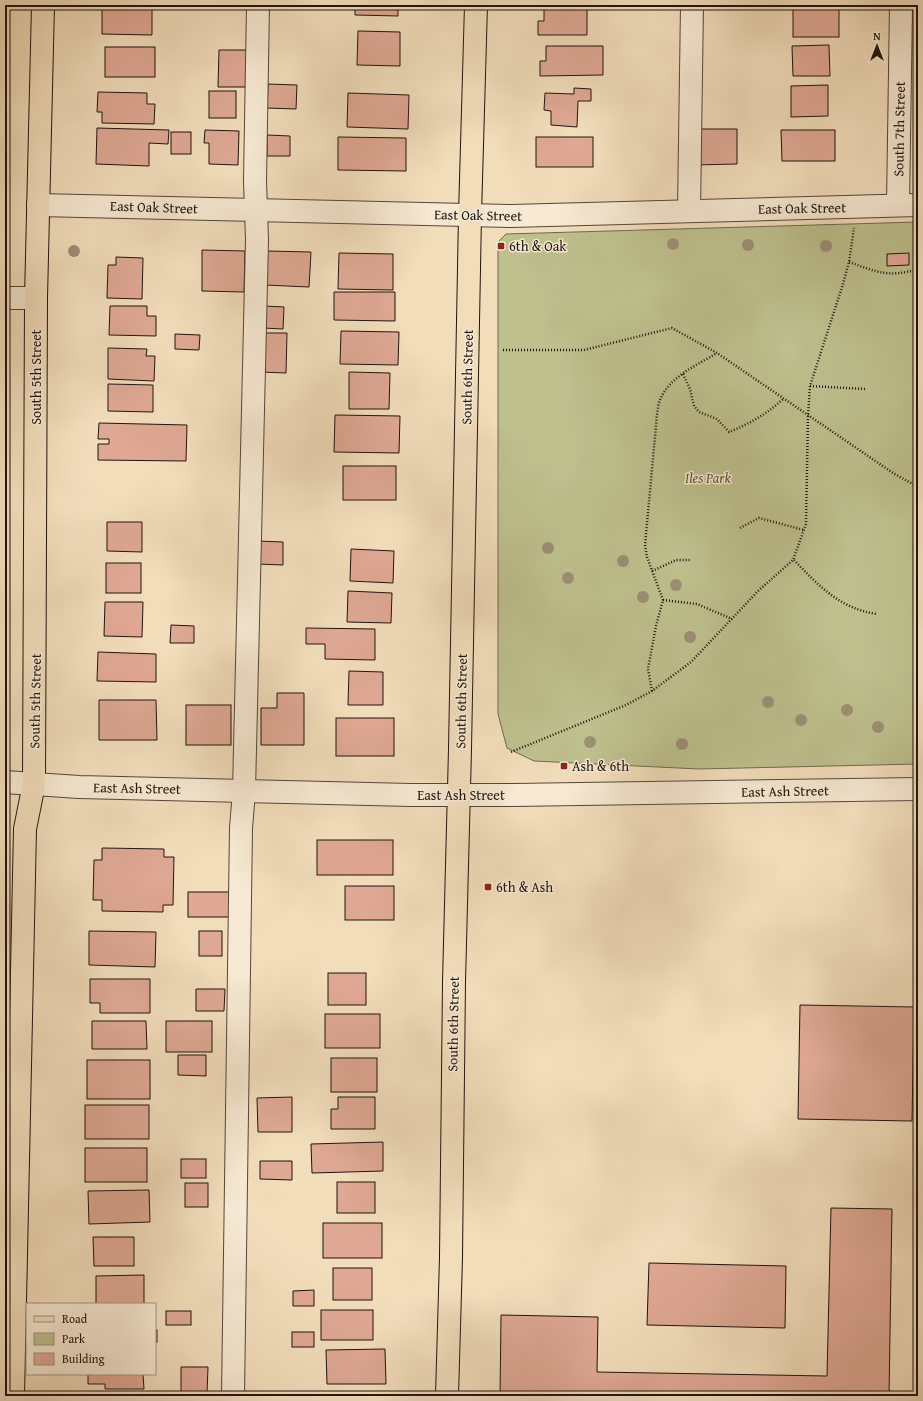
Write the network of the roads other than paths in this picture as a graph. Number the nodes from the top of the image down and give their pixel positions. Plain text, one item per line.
1 (43, 5) edge
2 (258, 5) edge
3 (476, 5) edge
4 (692, 5) edge
5 (901, 5) edge
6 (38, 204) junction
7 (908, 205) edge
8 (257, 210) junction
9 (689, 211) junction
10 (470, 215) junction
11 (5, 298) edge
12 (36, 298) junction
13 (5, 782) edge
14 (34, 784) junction
15 (918, 789) edge
16 (244, 791) junction
17 (458, 795) junction
18 (13, 1396) edge
19 (233, 1396) edge
20 (447, 1396) edge

1 - 6 main road, South 5th Street
2 - 8 street
3 - 10 main road, South 6th Street
4 - 9 street
5 - 7 street, South 7th Street
6 - 8 street, East Oak Street
6 - 12 main road, South 5th Street
7 - 9 street, East Oak Street
8 - 10 street, East Oak Street
8 - 16 street
9 - 10 street, East Oak Street
10 - 17 main road, South 6th Street
11 - 12 street
12 - 14 main road, South 5th Street
13 - 14 street, East Ash Street
14 - 16 street, East Ash Street
14 - 18 main road, South 5th Street
15 - 17 street, East Ash Street
16 - 17 street, East Ash Street
16 - 19 street
17 - 20 main road, South 6th Street

